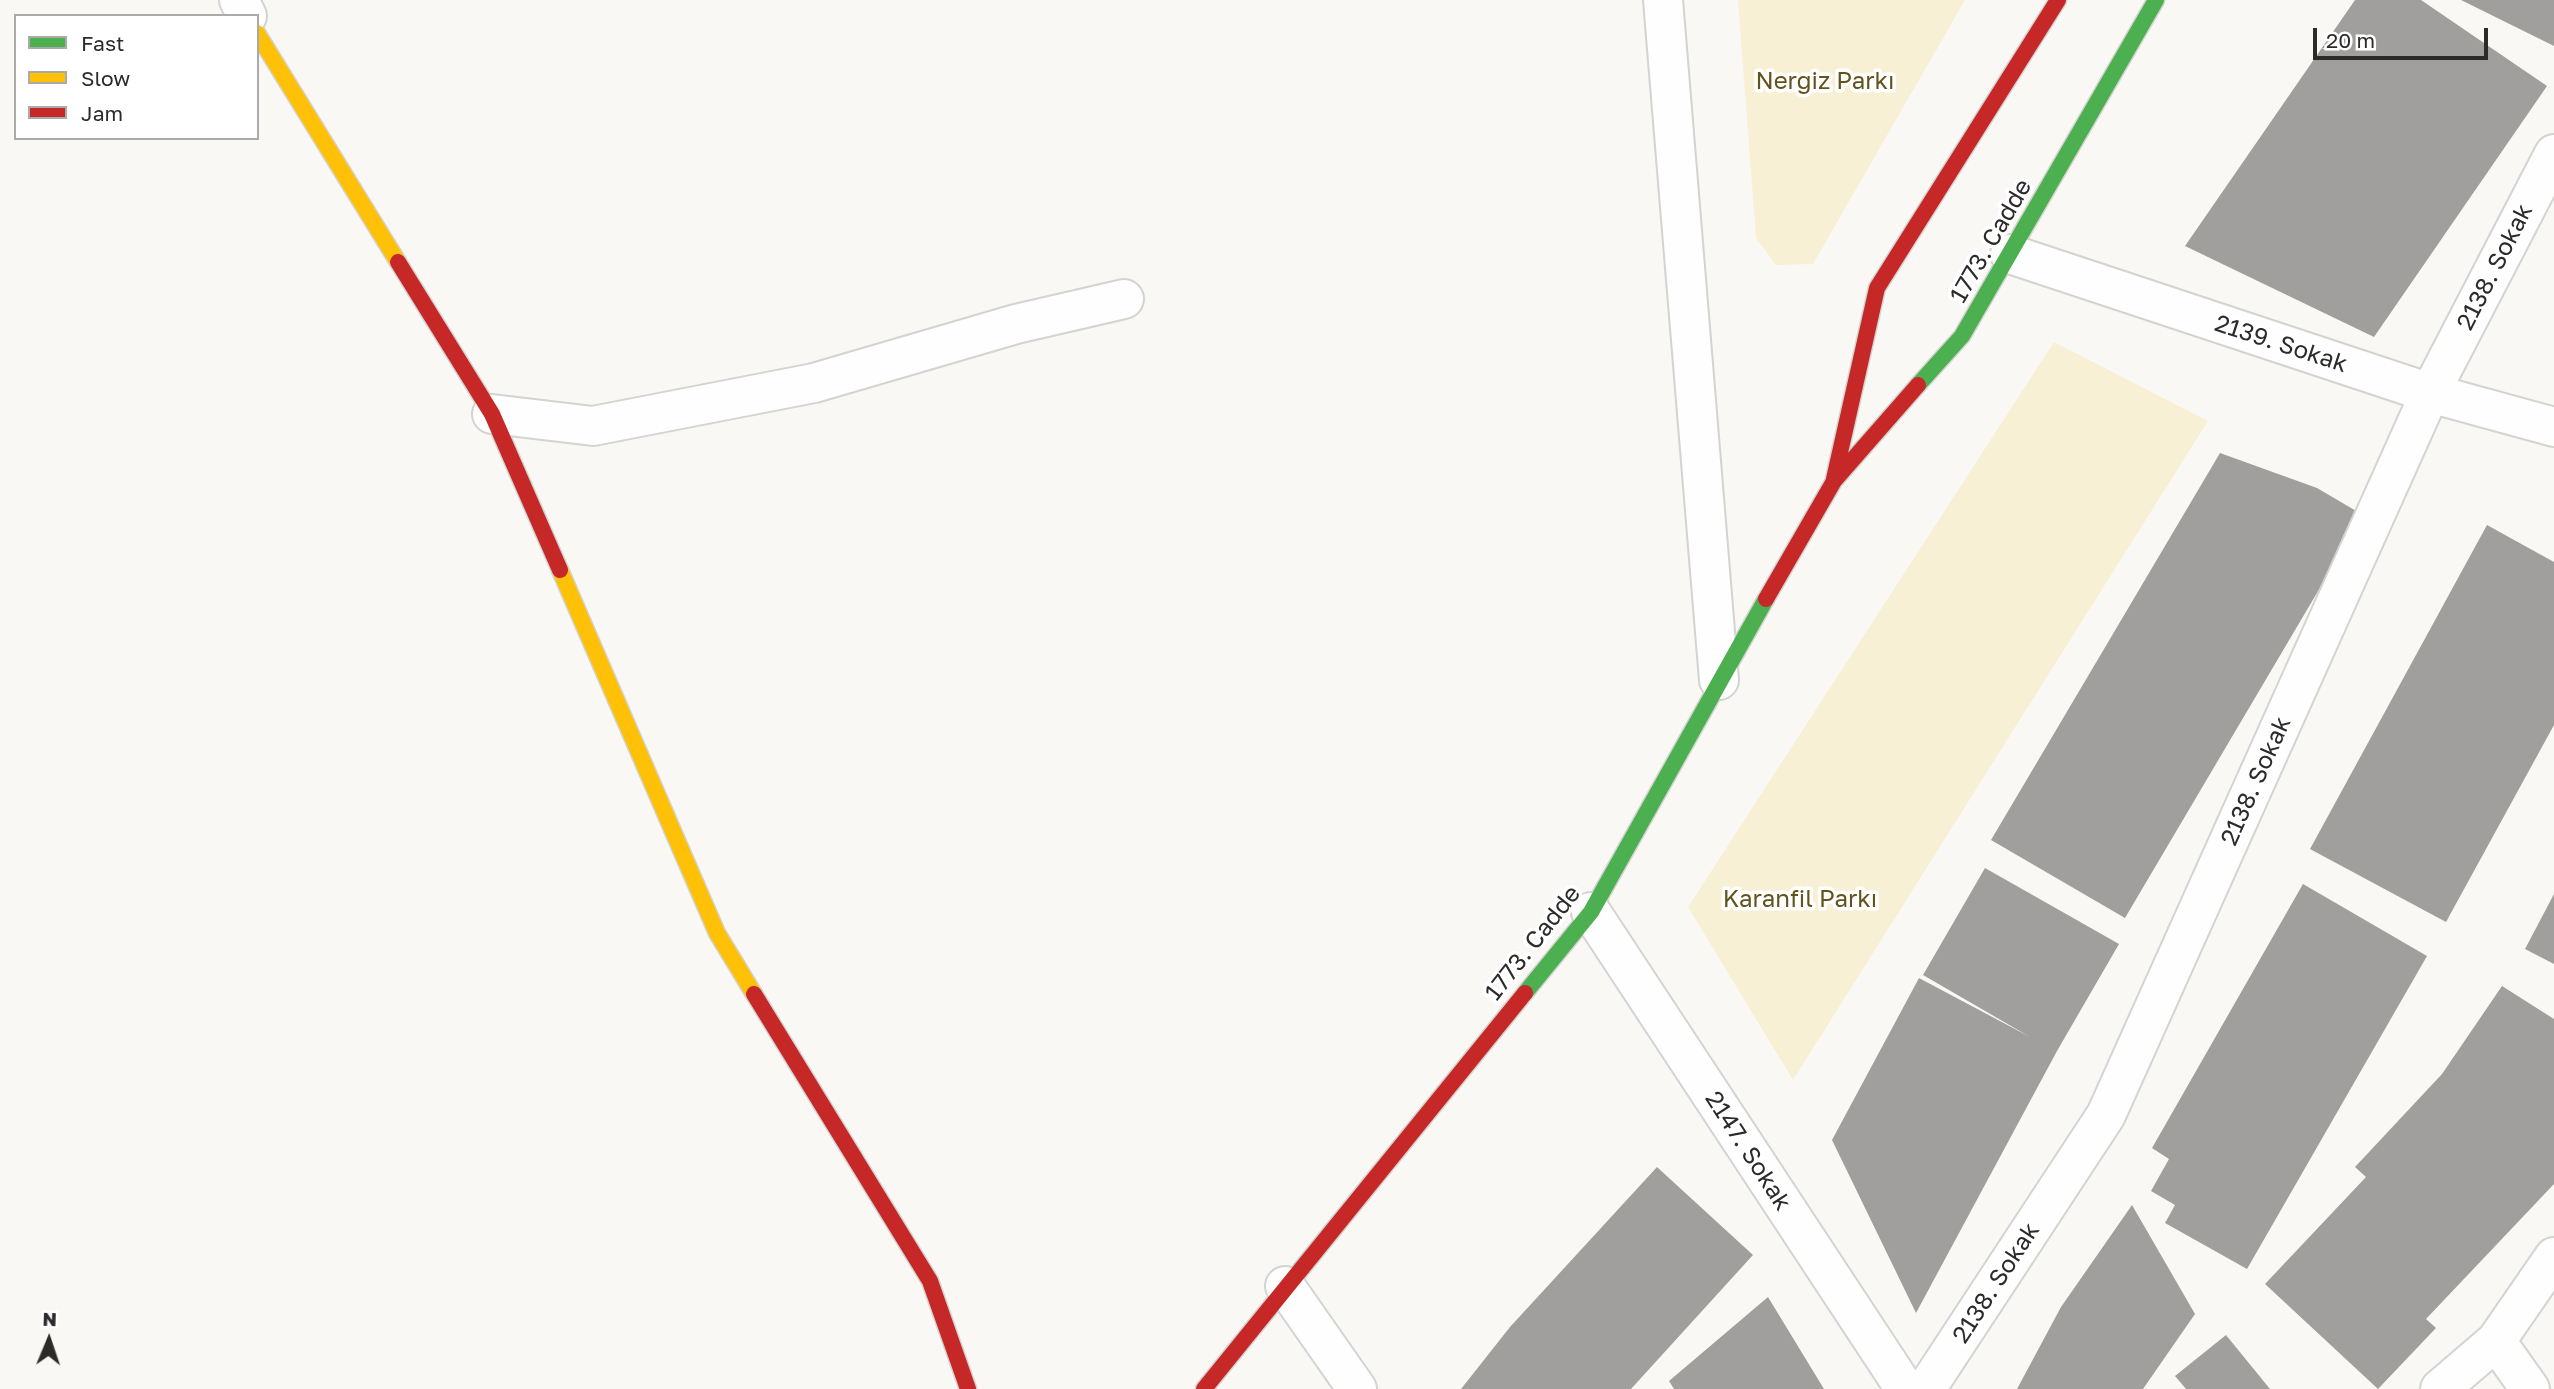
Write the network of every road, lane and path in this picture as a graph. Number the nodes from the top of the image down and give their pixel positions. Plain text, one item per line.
1 (1662, 0) edge
2 (2058, 0) edge
3 (2156, 0) edge
4 (259, 36) edge
5 (2554, 154) edge
6 (2010, 254) junction
7 (1124, 299) dead end
8 (2430, 393) junction
9 (492, 414) junction
10 (2554, 427) edge
11 (1834, 481) junction
12 (1719, 680) junction
13 (1591, 912) junction
14 (2554, 1257) edge
15 (1285, 1286) junction
16 (2496, 1341) junction
17 (968, 1389) edge
18 (1203, 1389) edge
19 (1357, 1389) edge
20 (1905, 1389) edge
21 (1926, 1389) edge
22 (2440, 1389) edge
23 (2530, 1389) edge

1 - 12 street
2 - 11 street, 1773. Cadde
3 - 6 street, 1773. Cadde
4 - 9 street
5 - 8 street, 2138. Sokak
6 - 8 street, 2139. Sokak
6 - 11 street, 1773. Cadde
7 - 9 street
8 - 10 street, 2139. Sokak
8 - 21 street, 2138. Sokak
9 - 17 street
11 - 12 street, 1773. Cadde
12 - 13 street, 1773. Cadde
13 - 15 street, 1773. Cadde
13 - 20 street, 2147. Sokak
14 - 16 street
15 - 18 street, 1773. Cadde
15 - 19 street
16 - 22 street
16 - 23 street

